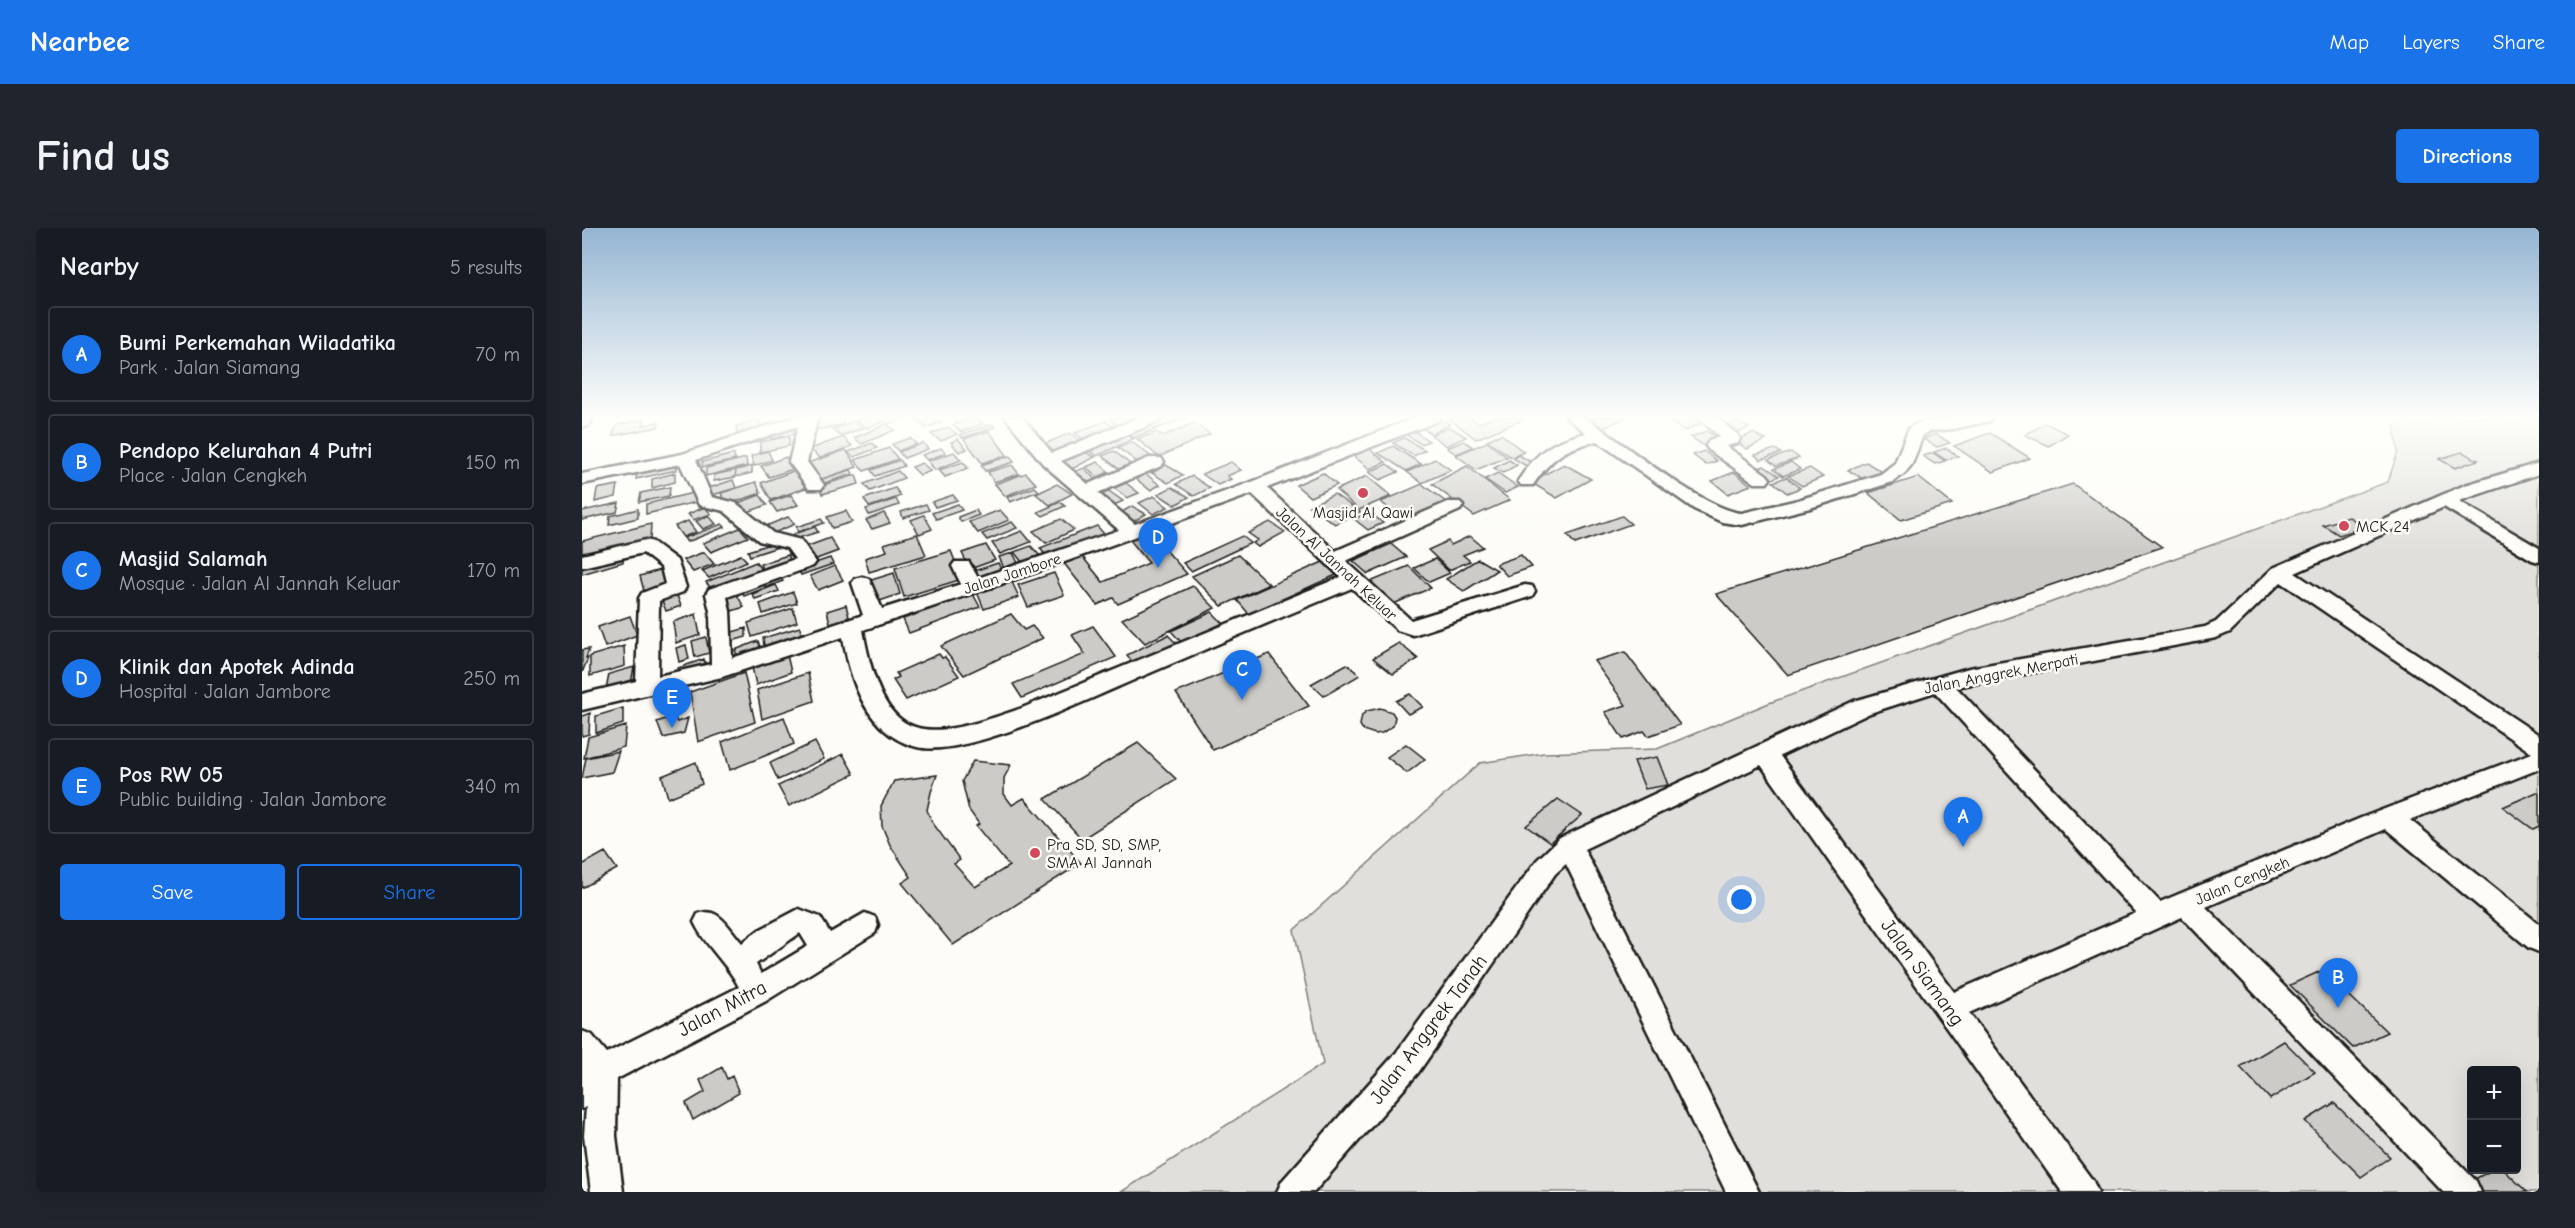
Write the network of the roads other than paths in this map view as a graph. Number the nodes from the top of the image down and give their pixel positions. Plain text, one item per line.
1 (666, 462) edge
2 (688, 462) edge
3 (798, 462) edge
4 (1051, 462) edge
5 (1155, 462) dead end
6 (1315, 462) edge
7 (1539, 462) edge
8 (1639, 462) edge
9 (1737, 462) edge
10 (1905, 462) edge
11 (2539, 468) edge
12 (1761, 478) dead end
13 (582, 479) edge
14 (1527, 481) dead end
15 (815, 485) dead end
16 (1255, 487) junction
17 (1085, 492) junction
18 (2445, 500) junction
19 (1454, 506) dead end
20 (1133, 532) junction
21 (2539, 556) edge
22 (1333, 559) junction
23 (582, 561) edge
24 (962, 566) dead end
25 (2280, 572) junction
26 (1355, 579) junction
27 (862, 583) dead end
28 (972, 586) junction
29 (1525, 591) dead end
30 (875, 619) junction
31 (852, 627) junction
32 (722, 669) junction
33 (1939, 683) junction
34 (647, 686) junction
35 (582, 702) edge
36 (2539, 747) edge
37 (1764, 752) junction
38 (2539, 760) edge
39 (2391, 819) junction
40 (1562, 852) junction
41 (2186, 904) junction
42 (2156, 916) junction
43 (707, 922) dead end
44 (865, 925) dead end
45 (2539, 940) edge
46 (825, 949) junction
47 (740, 961) junction
48 (756, 992) junction
49 (1949, 1008) junction
50 (582, 1046) edge
51 (602, 1071) junction
52 (582, 1094) edge
53 (607, 1192) edge
54 (1293, 1192) edge
55 (1743, 1192) edge
56 (2082, 1192) edge
57 (2465, 1192) edge

1 - 13 street
2 - 32 street
3 - 15 street
4 - 17 street
5 - 17 street
6 - 16 street, Jalan Jambore
7 - 14 street
8 - 10 street
9 - 12 street
11 - 18 street, Jalan Anggrek Merpati
16 - 20 street, Jalan Jambore
16 - 22 street, Jalan Al Jannah Keluar
17 - 20 street
18 - 21 street
18 - 25 street, Jalan Anggrek Merpati
19 - 22 street
20 - 28 street, Jalan Jambore
22 - 26 street, Jalan Al Jannah Keluar
23 - 34 street
24 - 28 street
25 - 33 street, Jalan Anggrek Merpati
25 - 36 street
26 - 29 street, Jalan Al Jannah Keluar
26 - 31 street
27 - 30 street
28 - 30 street, Jalan Jambore
30 - 31 street, Jalan Jambore
31 - 32 street, Jalan Jambore
32 - 34 street, Jalan Jambore
33 - 37 street, Jalan Anggrek Merpati
33 - 42 street
34 - 35 street, Jalan Jambore
37 - 40 street, Jalan Anggrek Merpati
37 - 49 street, Jalan Siamang
38 - 39 street, Jalan Cengkeh
39 - 41 street, Jalan Cengkeh
39 - 45 street
40 - 54 street, Jalan Anggrek Tanah
40 - 55 street
41 - 42 street, Jalan Cengkeh
41 - 57 street
42 - 49 street, Jalan Cengkeh
43 - 47 street
44 - 46 street, Jalan Mitra
46 - 47 street
46 - 48 street, Jalan Mitra
47 - 48 street
48 - 51 street, Jalan Mitra
49 - 56 street, Jalan Siamang
50 - 51 street
51 - 52 street, Jalan Mitra
51 - 53 street

